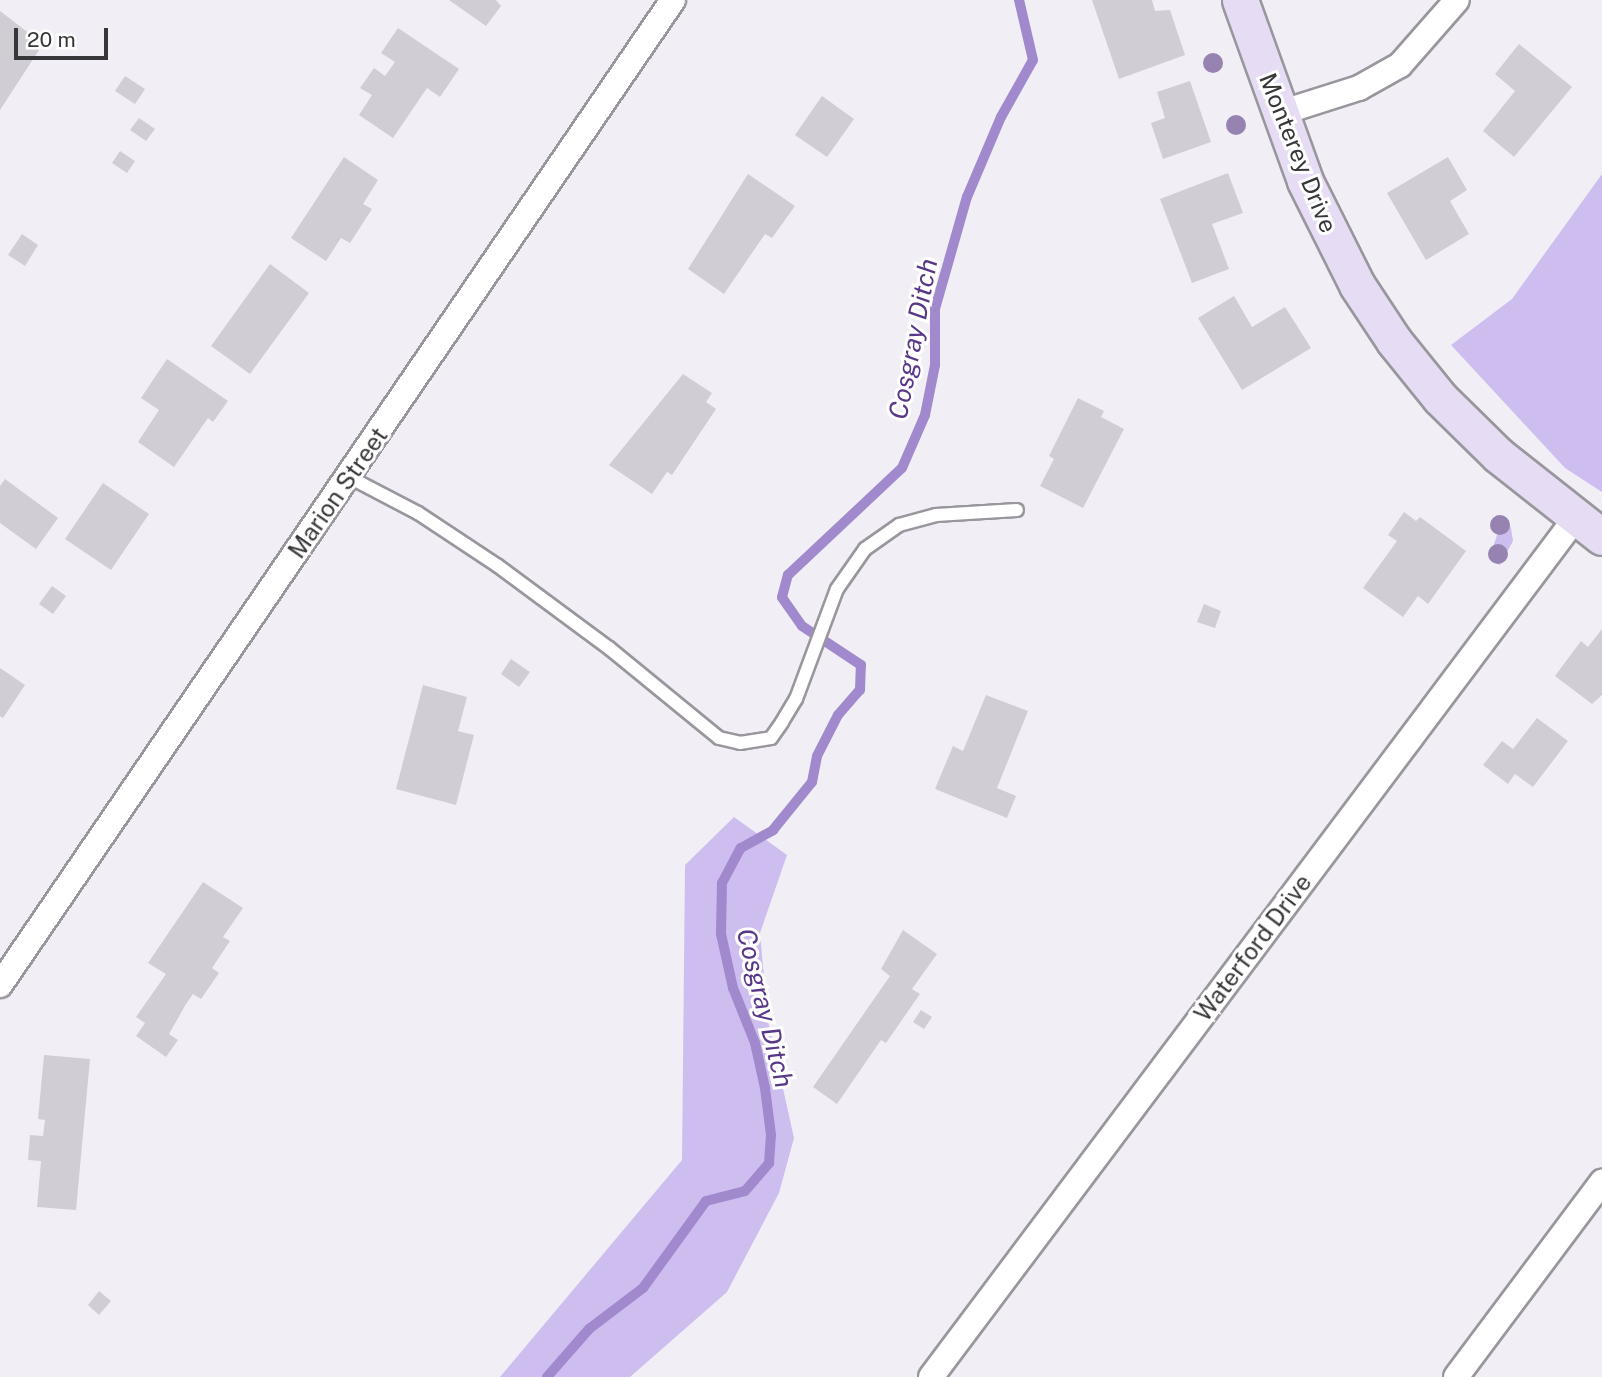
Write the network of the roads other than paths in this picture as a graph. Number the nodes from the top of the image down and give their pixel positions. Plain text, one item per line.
1 (673, 0) edge
2 (1240, 0) edge
3 (1457, 0) edge
4 (1280, 113) junction
5 (349, 477) junction
6 (1017, 510) dead end
7 (1588, 528) edge
8 (0, 985) edge
9 (1602, 1182) edge
10 (931, 1377) edge
11 (1456, 1377) edge

1 - 5 street, Marion Street
2 - 4 street, Monterey Drive
3 - 4 street
4 - 7 street, Monterey Drive
5 - 6 lane
5 - 8 street, Marion Street
7 - 10 street, Waterford Drive
9 - 11 street

